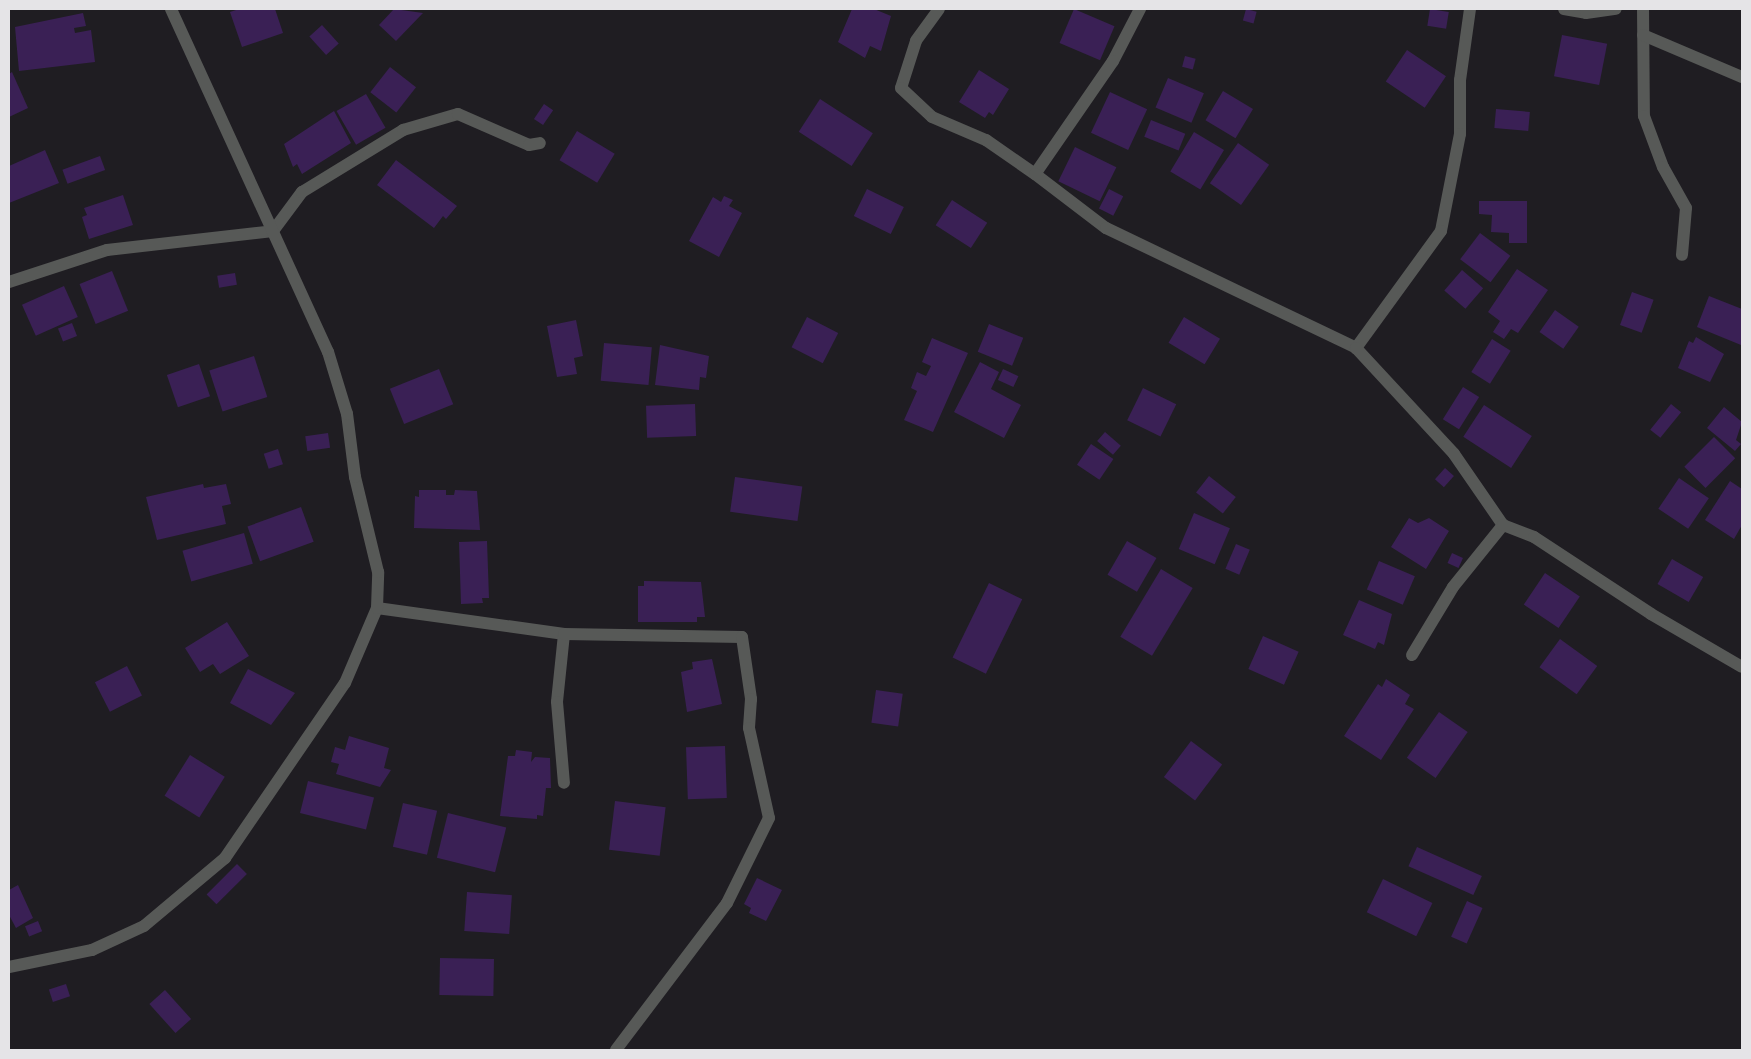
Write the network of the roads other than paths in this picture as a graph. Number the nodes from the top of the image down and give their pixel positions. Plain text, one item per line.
1 (172, 9) edge
2 (939, 9) edge
3 (1140, 9) edge
4 (1470, 9) edge
5 (1564, 9) edge
6 (1616, 9) edge
7 (1643, 9) edge
8 (1643, 35) junction
9 (1742, 78) edge
10 (540, 142) dead end
11 (1035, 174) junction
12 (273, 231) junction
13 (1682, 255) dead end
14 (9, 282) edge
15 (1356, 348) junction
16 (1503, 525) junction
17 (377, 608) junction
18 (564, 634) junction
19 (1412, 655) dead end
20 (1742, 667) edge
21 (564, 783) dead end
22 (9, 968) edge
23 (616, 1050) edge

1 - 12 street
2 - 11 street
3 - 11 street
4 - 15 street
5 - 6 street
7 - 8 street
8 - 9 street
8 - 13 street
10 - 12 street
11 - 15 street
12 - 14 street
12 - 17 street
15 - 16 street
16 - 19 street
16 - 20 street
17 - 18 street
17 - 22 street
18 - 21 street
18 - 23 street

